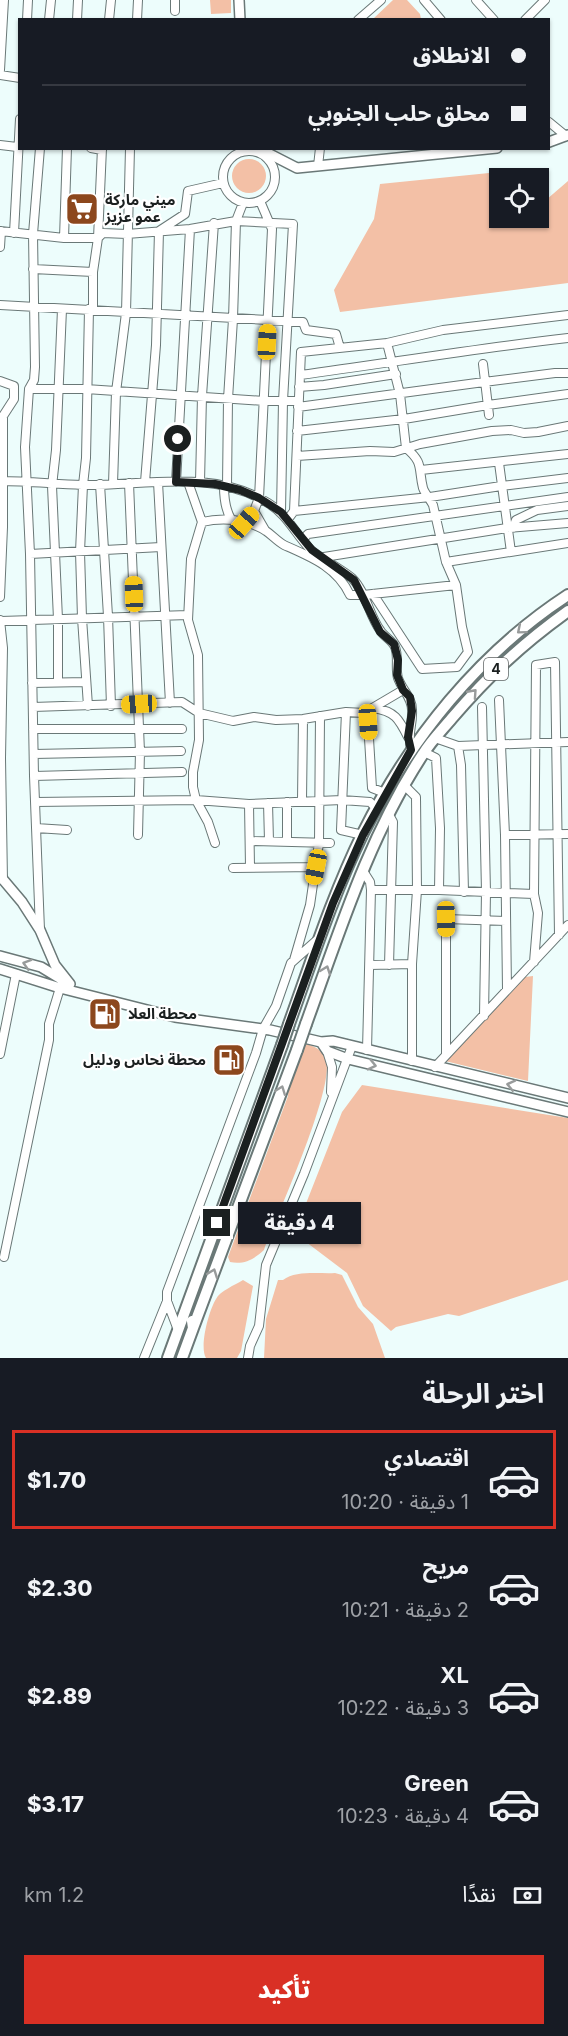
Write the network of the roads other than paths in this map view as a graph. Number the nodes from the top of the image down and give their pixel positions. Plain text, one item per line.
1 (4, 0) edge
2 (28, 0) edge
3 (51, 0) edge
4 (78, 0) edge
5 (111, 0) edge
6 (138, 0) edge
7 (175, 0) edge
8 (239, 0) edge
9 (381, 0) edge
10 (424, 0) edge
11 (476, 0) edge
12 (545, 0) edge
13 (175, 11) dead end
14 (27, 18) edge
15 (49, 18) edge
16 (77, 18) edge
17 (109, 18) edge
18 (137, 18) edge
19 (240, 18) edge
20 (360, 18) edge
21 (439, 18) edge
22 (492, 18) edge
23 (527, 18) edge
24 (0, 70) edge
25 (0, 75) edge
26 (18, 78) edge
27 (550, 123) edge
28 (567, 136) edge
29 (18, 138) edge
30 (550, 142) edge
31 (0, 144) edge
32 (17, 147) junction
33 (40, 150) edge
34 (67, 150) edge
35 (102, 150) edge
36 (130, 150) edge
37 (262, 150) edge
38 (320, 150) edge
39 (477, 150) edge
40 (318, 166) junction
41 (223, 183) junction
42 (260, 201) junction
43 (243, 203) junction
44 (236, 221) junction
45 (214, 223) junction
46 (268, 223) junction
47 (190, 229) junction
48 (0, 231) edge
49 (159, 231) junction
50 (14, 233) junction
51 (33, 234) junction
52 (127, 234) junction
53 (64, 238) junction
54 (98, 238) junction
55 (0, 247) edge
56 (33, 269) junction
57 (93, 272) junction
58 (0, 305) edge
59 (33, 307) junction
60 (62, 309) junction
61 (91, 309) junction
62 (126, 313) junction
63 (157, 314) junction
64 (568, 315) edge
65 (185, 316) junction
66 (209, 317) junction
67 (233, 319) junction
68 (268, 321) junction
69 (289, 322) junction
70 (568, 338) edge
71 (387, 343) junction
72 (340, 348) junction
73 (392, 363) junction
74 (483, 364) dead end
75 (568, 373) edge
76 (396, 374) junction
77 (300, 375) junction
78 (0, 381) edge
79 (484, 382) junction
80 (299, 387) junction
81 (59, 388) junction
82 (29, 389) junction
83 (86, 389) junction
84 (116, 392) junction
85 (153, 394) junction
86 (400, 394) junction
87 (568, 394) edge
88 (181, 395) junction
89 (202, 396) junction
90 (228, 399) junction
91 (264, 401) junction
92 (283, 401) junction
93 (298, 404) junction
94 (488, 405) junction
95 (489, 415) dead end
96 (2, 416) edge
97 (404, 419) junction
98 (568, 426) edge
99 (297, 431) junction
100 (406, 448) junction
101 (568, 454) edge
102 (297, 456) junction
103 (499, 463) junction
104 (421, 470) junction
105 (568, 478) edge
106 (26, 481) junction
107 (1, 482) edge
108 (145, 482) junction
109 (158, 482) junction
110 (176, 482) junction
111 (188, 482) junction
112 (200, 482) junction
113 (53, 483) junction
114 (129, 483) junction
115 (100, 484) junction
116 (113, 484) junction
117 (82, 485) junction
118 (226, 486) junction
119 (501, 486) junction
120 (430, 497) junction
121 (568, 497) edge
122 (259, 498) junction
123 (503, 506) junction
124 (568, 506) edge
125 (254, 511) junction
126 (294, 511) junction
127 (281, 512) junction
128 (435, 516) junction
129 (231, 519) junction
130 (288, 519) junction
131 (202, 522) junction
132 (244, 523) junction
133 (568, 523) edge
134 (510, 528) junction
135 (265, 530) junction
136 (303, 539) junction
137 (441, 539) junction
138 (568, 543) edge
139 (161, 547) junction
140 (132, 549) junction
141 (104, 550) junction
142 (80, 552) junction
143 (511, 552) junction
144 (55, 553) junction
145 (30, 554) junction
146 (324, 557) junction
147 (446, 562) junction
148 (456, 585) junction
149 (373, 594) junction
150 (363, 595) junction
151 (568, 595) edge
152 (0, 597) edge
153 (568, 611) edge
154 (188, 615) junction
155 (108, 616) junction
156 (134, 616) junction
157 (165, 616) junction
158 (82, 618) junction
159 (58, 619) junction
160 (32, 620) junction
161 (0, 621) edge
162 (58, 682) junction
163 (86, 682) junction
164 (32, 683) junction
165 (403, 690) junction
166 (499, 700) dead end
167 (170, 702) junction
168 (139, 704) junction
169 (88, 706) junction
170 (111, 706) junction
171 (33, 707) junction
172 (482, 707) dead end
173 (373, 708) junction
174 (346, 712) junction
175 (199, 713) junction
176 (364, 713) junction
177 (320, 716) junction
178 (303, 719) junction
179 (33, 729) junction
180 (140, 729) junction
181 (182, 729) dead end
182 (408, 737) junction
183 (435, 738) junction
184 (568, 742) edge
185 (536, 743) junction
186 (556, 743) junction
187 (501, 745) junction
188 (482, 746) junction
189 (458, 747) junction
190 (411, 750) junction
191 (181, 751) dead end
192 (141, 752) junction
193 (424, 752) junction
194 (34, 754) junction
195 (182, 772) dead end
196 (139, 774) junction
197 (34, 776) junction
198 (404, 785) junction
199 (372, 788) junction
200 (385, 794) junction
201 (140, 800) junction
202 (196, 800) junction
203 (342, 800) junction
204 (302, 801) junction
205 (318, 801) junction
206 (35, 802) junction
207 (287, 802) junction
208 (268, 803) junction
209 (249, 804) junction
210 (373, 805) junction
211 (389, 815) junction
212 (36, 828) junction
213 (67, 830) dead end
214 (557, 834) junction
215 (568, 834) edge
216 (138, 835) dead end
217 (363, 835) junction
218 (505, 835) junction
219 (535, 835) junction
220 (250, 841) junction
221 (269, 841) junction
222 (287, 842) junction
223 (215, 843) dead end
224 (319, 843) junction
225 (330, 843) dead end
226 (250, 867) junction
227 (316, 867) junction
228 (233, 868) dead end
229 (363, 871) junction
230 (1, 878) edge
231 (371, 890) junction
232 (439, 890) junction
233 (392, 891) junction
234 (417, 891) junction
235 (464, 892) junction
236 (486, 892) junction
237 (505, 894) junction
238 (534, 894) junction
239 (486, 920) junction
240 (506, 921) junction
241 (568, 925) edge
242 (40, 930) junction
243 (323, 931) junction
244 (559, 935) junction
245 (0, 956) edge
246 (295, 958) junction
247 (312, 961) junction
248 (534, 962) junction
249 (389, 964) junction
250 (412, 964) junction
251 (370, 965) junction
252 (0, 969) edge
253 (16, 974) junction
254 (70, 984) junction
255 (60, 988) junction
256 (507, 990) junction
257 (90, 996) junction
258 (484, 1016) junction
259 (263, 1029) junction
260 (321, 1042) junction
261 (352, 1046) junction
262 (368, 1050) junction
263 (327, 1051) junction
264 (0, 1054) edge
265 (446, 1055) junction
266 (348, 1059) junction
267 (412, 1061) junction
268 (435, 1067) junction
269 (568, 1098) edge
270 (329, 1102) junction
271 (568, 1112) edge
272 (2, 1256) edge
273 (13, 1260) dead end
274 (166, 1300) junction
275 (185, 1311) junction
276 (193, 1328) junction
277 (178, 1330) junction
278 (144, 1358) edge
279 (168, 1358) edge
280 (182, 1358) edge
281 (248, 1358) edge

1 - 24 street
2 - 14 street
3 - 15 street
4 - 16 street
5 - 17 street
6 - 18 street
7 - 13 street
8 - 19 main road
9 - 20 street
10 - 21 street
11 - 22 street
12 - 23 street
25 - 26 street
27 - 28 street
28 - 30 main road
29 - 32 street
31 - 32 street
32 - 50 street
33 - 51 street
34 - 53 street
35 - 54 street
36 - 52 street
37 - 40 main road
38 - 40 street
39 - 40 main road
41 - 42 street
41 - 43 street
41 - 49 street
42 - 43 street
42 - 46 street
43 - 44 street
44 - 45 street
44 - 46 street
44 - 67 street
45 - 47 street
45 - 66 street
46 - 68 street
46 - 69 street
47 - 49 street
47 - 65 street
48 - 50 street
48 - 55 street
49 - 52 street
49 - 63 street
50 - 51 street
51 - 53 street
51 - 56 street
52 - 54 street
52 - 62 street
53 - 54 street
54 - 57 street
56 - 57 street
56 - 59 street
57 - 61 street
58 - 59 street
59 - 60 street
59 - 82 street
60 - 61 street
60 - 81 street
61 - 62 street
61 - 83 street
62 - 63 street
62 - 84 street
63 - 65 street
63 - 85 street
64 - 71 street
65 - 66 street
65 - 88 street
66 - 67 street
66 - 89 street
67 - 68 street
67 - 90 street
68 - 69 street
68 - 91 street
69 - 72 street
69 - 92 street
70 - 73 street
71 - 72 street
71 - 73 street
72 - 77 street
73 - 76 street
73 - 77 street
74 - 79 street
75 - 79 street
76 - 80 street
76 - 86 street
77 - 80 street
78 - 96 street
79 - 86 street
79 - 94 street
80 - 93 street
81 - 82 street
81 - 83 street
81 - 113 street
82 - 106 street
83 - 84 street
83 - 117 street
84 - 85 street
84 - 116 street
85 - 88 street
85 - 108 street
86 - 93 street
86 - 97 street
87 - 94 street
88 - 89 street
88 - 110 street
89 - 90 street
89 - 112 street
90 - 91 street
90 - 118 street
91 - 92 street
91 - 122 street
92 - 93 street
92 - 127 street
93 - 99 street
94 - 95 street
94 - 97 street
96 - 107 street
97 - 99 street
97 - 100 street
98 - 100 street
99 - 102 street
100 - 102 street
100 - 104 street
101 - 103 street
102 - 126 street
103 - 104 street
103 - 119 street
104 - 120 street
105 - 119 street
106 - 107 street
106 - 113 street
106 - 145 street
107 - 152 street
108 - 109 street
108 - 114 street
109 - 110 street
109 - 139 street
110 - 111 street
111 - 112 street
111 - 131 street
112 - 118 street
113 - 117 street
113 - 144 street
114 - 116 street
114 - 140 street
115 - 116 street
115 - 117 street
115 - 141 street
117 - 142 street
118 - 122 street
118 - 129 street
119 - 120 street
119 - 123 street
120 - 126 street
120 - 128 street
121 - 123 street
122 - 125 street
122 - 127 street
123 - 128 street
123 - 134 street
124 - 134 street
125 - 132 street
125 - 135 street
126 - 130 street
127 - 130 street
128 - 136 street
128 - 137 street
129 - 131 street
129 - 132 street
130 - 136 street
131 - 154 street
132 - 135 street
133 - 134 street
134 - 137 street
134 - 143 street
135 - 150 street
136 - 146 street
137 - 146 street
137 - 147 street
138 - 143 street
139 - 140 street
139 - 157 street
140 - 141 street
140 - 156 street
141 - 142 street
141 - 155 street
142 - 144 street
142 - 158 street
143 - 147 street
144 - 145 street
144 - 159 street
145 - 160 street
146 - 150 street
147 - 148 street
148 - 149 street
148 - 149 street
149 - 150 street
150 - 165 street
151 -> 190 highway, 4
183 -> 153 highway, 4
154 - 157 street
154 - 175 street
155 - 156 street
155 - 158 street
155 - 170 street
156 - 157 street
156 - 168 street
157 - 167 street
158 - 159 street
158 - 163 street
159 - 160 street
159 - 162 street
160 - 161 street
160 - 164 street
161 - 230 street
162 - 163 street
162 - 164 street
163 - 169 street
164 - 171 street
165 - 173 street
165 - 182 street
166 - 187 street
167 - 168 street
167 - 175 street
168 - 170 street
168 - 180 street
169 - 170 street
169 - 171 street
171 - 179 street
172 - 188 street
173 - 176 street
173 - 182 street
174 - 176 street
174 - 177 street
174 - 203 street
175 - 178 street
175 - 202 street
176 - 199 street
177 - 178 street
177 - 205 street
178 - 204 street
179 - 180 street
179 - 194 street
180 - 181 street
180 - 192 street
182 - 190 street
183 - 189 street
183 - 193 highway, 4
184 - 186 street
185 - 186 street
185 - 186 street
185 - 187 street
185 - 219 street
186 - 214 street
187 - 188 street
187 - 218 street
188 - 189 street
188 - 236 street
189 - 235 street
190 - 200 highway, 4
191 - 192 street
192 - 194 street
192 - 196 street
193 - 198 highway, 4
193 - 232 street
194 - 197 street
195 - 196 street
196 - 197 street
196 - 201 street
197 - 206 street
198 - 211 highway, 4
198 - 234 street
199 - 200 street
199 - 210 street
200 - 210 highway, 4
201 - 202 street
201 - 206 street
201 - 216 street
202 - 209 street
202 - 223 street
203 - 205 street
203 - 210 street
203 - 217 street
204 - 205 street
204 - 207 street
205 - 224 street
206 - 212 street
207 - 208 street
207 - 222 street
208 - 209 street
208 - 221 street
209 - 220 street
210 - 217 highway, 4
211 - 229 highway, 4
211 - 233 street
212 - 213 street
212 - 242 street
214 - 215 street
214 - 219 street
214 - 244 street
217 - 243 highway, 4
218 - 219 street
218 - 237 street
219 - 238 street
220 - 221 street
220 - 226 street
221 - 222 street
222 - 224 street
224 - 225 street
224 - 227 street
226 - 227 street
226 - 228 street
227 - 246 street
229 - 231 street
276 -> 229 highway, 4, bridge
230 - 242 main road
231 - 233 street
231 - 251 street
232 - 234 street
232 - 235 street
233 - 234 street
233 - 249 street
234 - 250 street
235 - 236 street
236 - 237 street
236 - 239 street
237 - 238 street
237 - 240 street
238 - 248 street
239 - 240 street
239 - 258 street
239 - 265 street
240 - 256 street
241 - 244 street
242 - 254 main road
243 - 246 street
243 - 247 highway, 4
244 - 248 street
254 -> 245 main road
246 - 247 street
246 - 259 street
247 - 275 highway, 4, bridge
248 - 256 street
249 - 250 street
249 - 251 street
250 - 267 street
251 - 262 street
252 - 253 main road
253 - 255 main road
253 - 264 street
254 - 257 main road
255 - 257 main road
255 - 272 street
256 - 258 street
257 - 259 main road
258 - 265 street
259 - 260 main road
259 - 274 street
260 - 261 main road
260 - 263 main road
261 - 262 main road
261 - 266 street
262 - 267 main road
263 - 266 main road
263 - 270 street
265 - 268 street
266 - 270 street
266 -> 271 main road
267 - 268 main road
269 -> 268 main road
270 - 281 street
272 - 273 street
274 - 275 street
274 - 277 street
274 - 278 street
275 - 276 highway
275 - 277 highway
276 - 280 highway
277 - 279 highway

